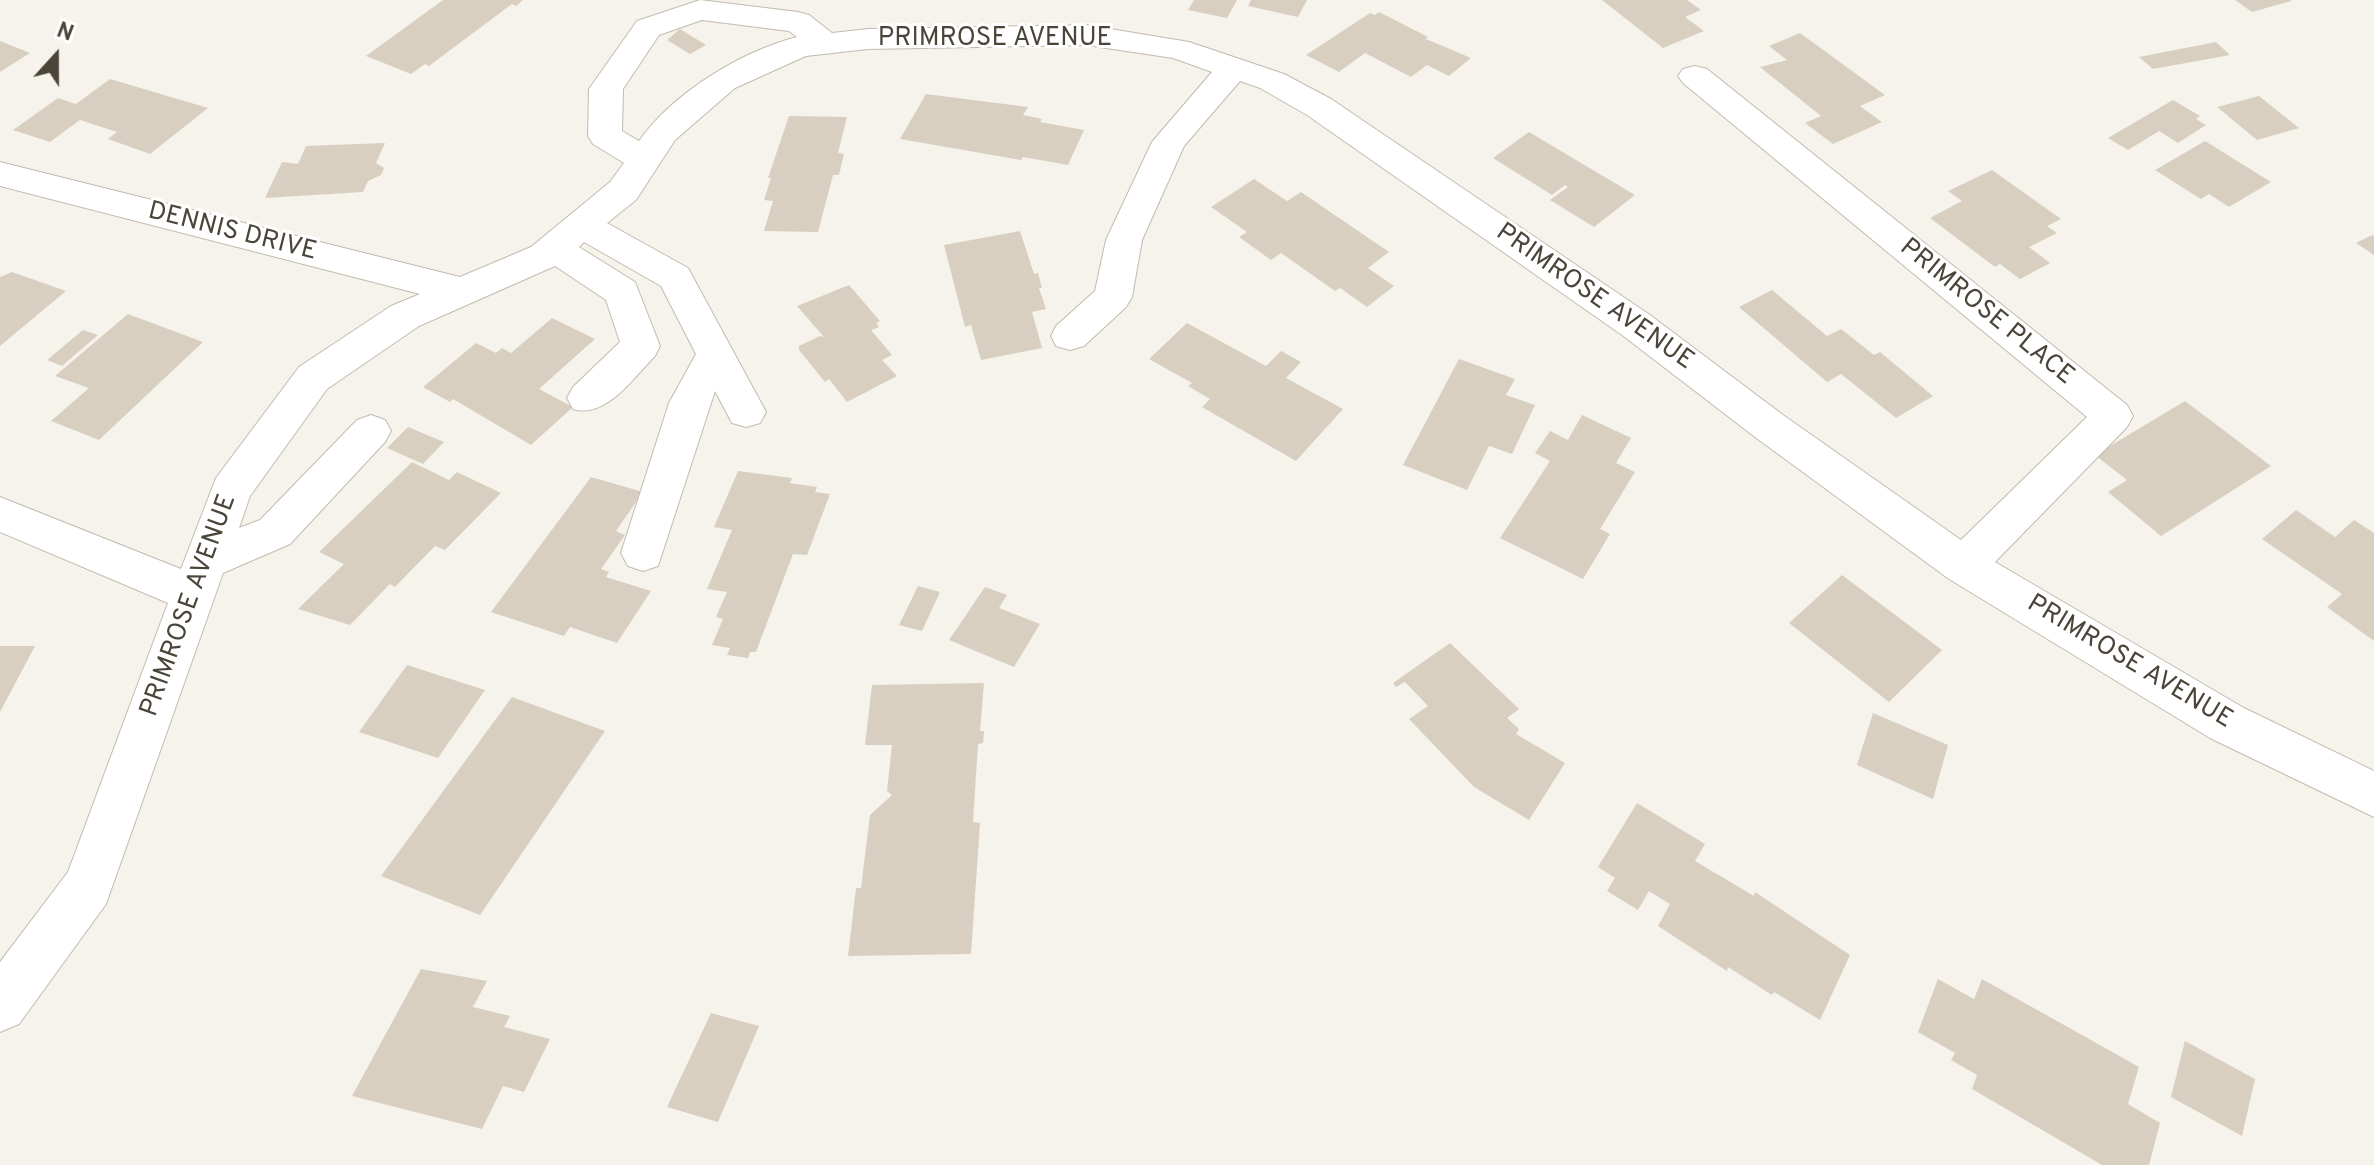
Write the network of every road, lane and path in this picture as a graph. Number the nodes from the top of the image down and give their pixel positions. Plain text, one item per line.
1 (630, 0) edge
2 (648, 28) junction
3 (825, 44) junction
4 (1233, 68) junction
5 (1695, 76) dead end
6 (644, 160) junction
7 (0, 174) edge
8 (568, 236) junction
9 (465, 292) junction
10 (1070, 336) dead end
11 (715, 354) junction
12 (587, 398) dead end
13 (746, 412) dead end
14 (371, 431) dead end
15 (0, 514) edge
16 (643, 553) dead end
17 (1964, 566) junction
18 (200, 578) junction
19 (2374, 795) edge
20 (0, 1005) edge

1 - 2 street
2 - 3 street
2 - 6 street
3 - 4 street, PRIMROSE AVENUE
3 - 6 street, PRIMROSE AVENUE
4 - 10 street
4 - 17 street, PRIMROSE AVENUE
5 - 17 street, PRIMROSE PLACE
6 - 8 street, PRIMROSE AVENUE
7 - 9 street, DENNIS DRIVE
8 - 9 street, PRIMROSE AVENUE
8 - 11 street
8 - 12 street
9 - 18 street, PRIMROSE AVENUE
11 - 13 street
11 - 16 street
14 - 18 street
15 - 18 street
17 - 19 street, PRIMROSE AVENUE
18 - 20 street, PRIMROSE AVENUE

